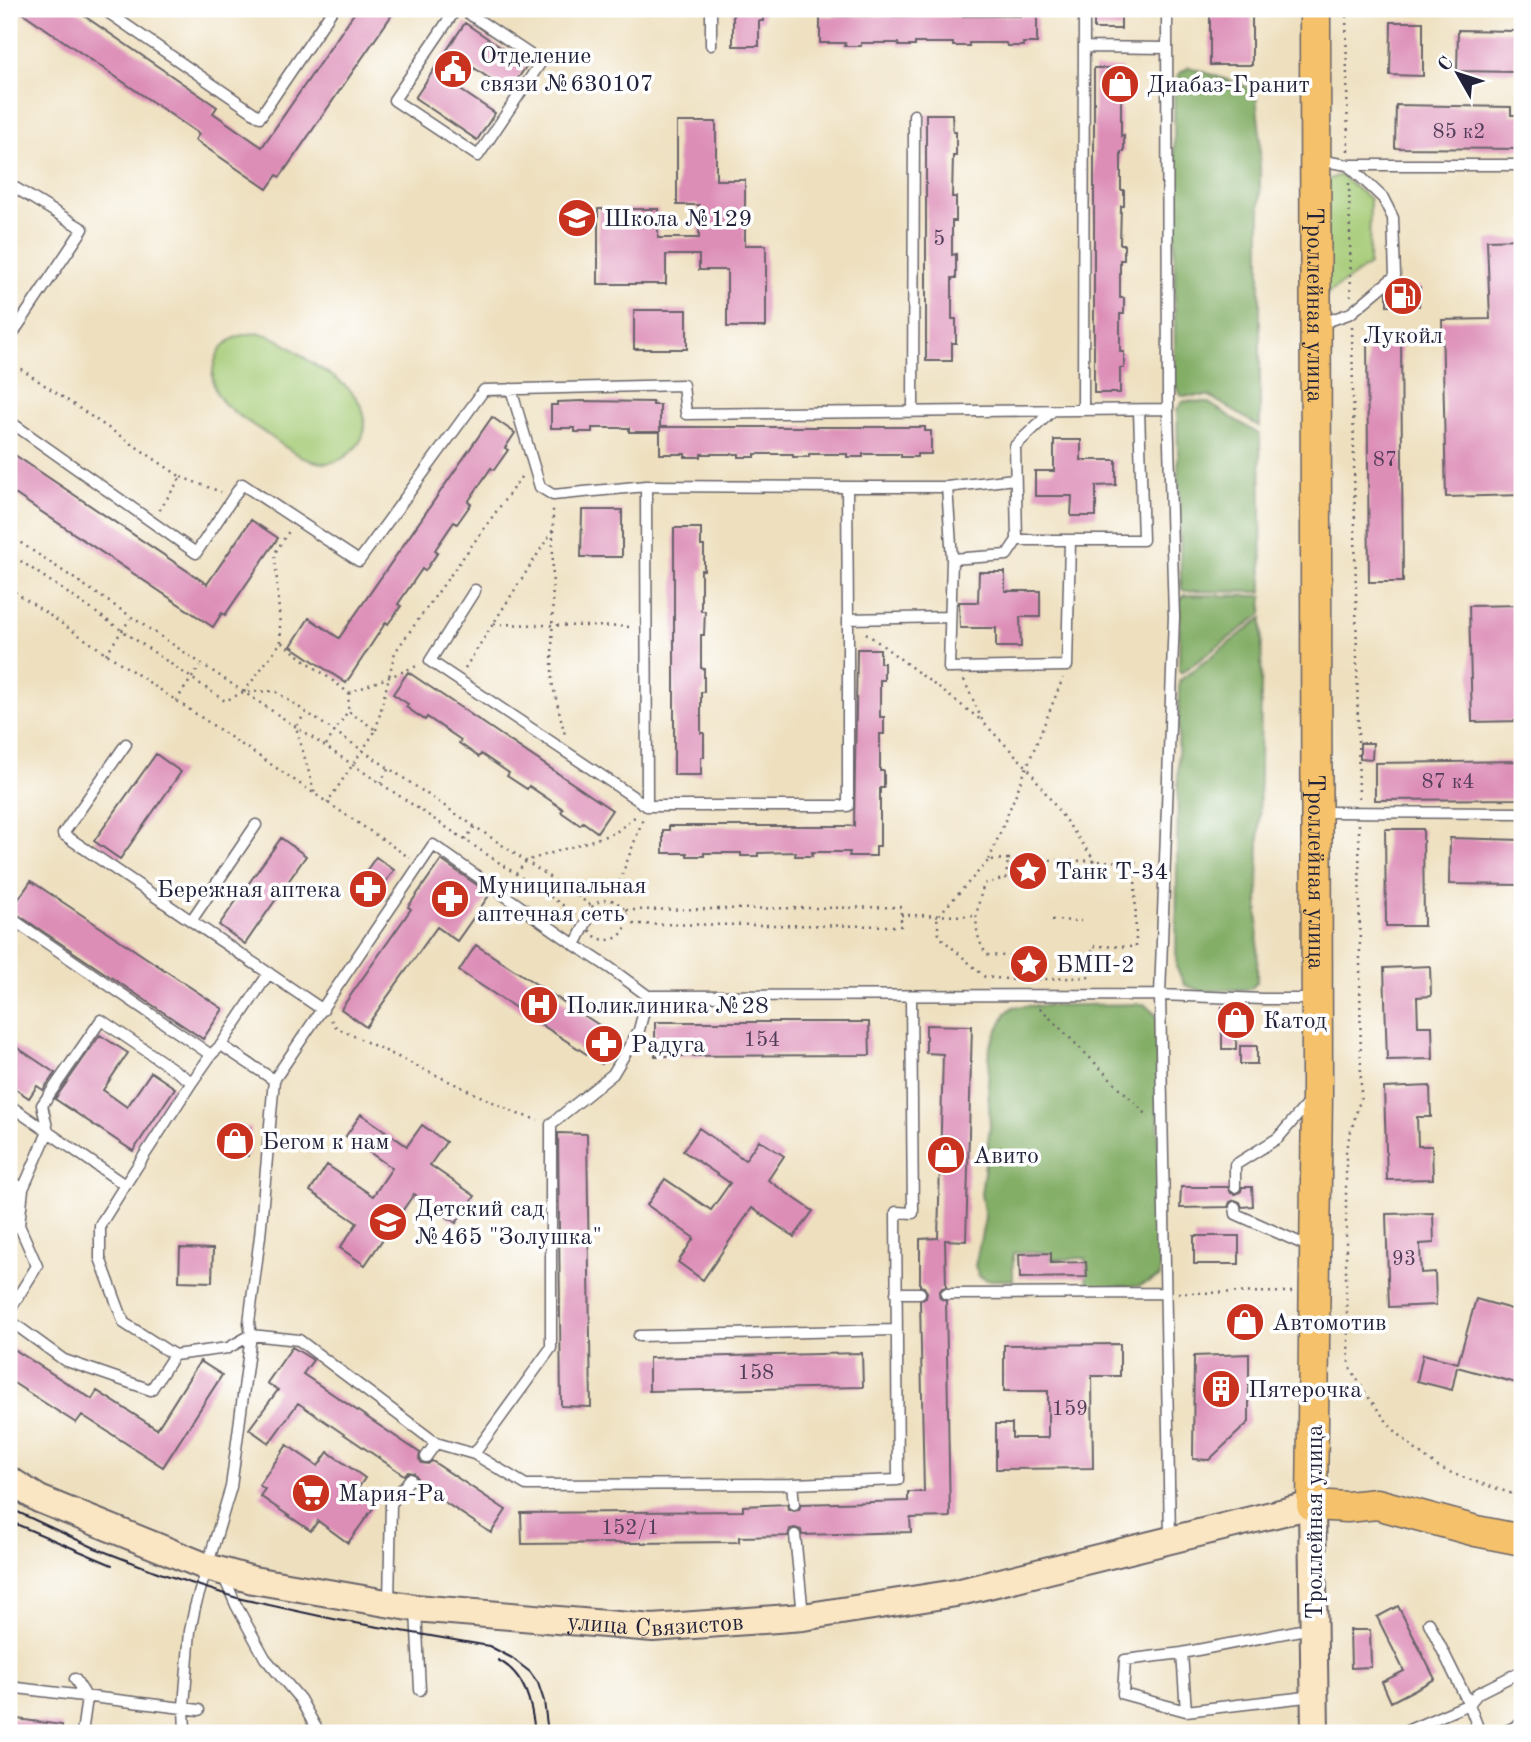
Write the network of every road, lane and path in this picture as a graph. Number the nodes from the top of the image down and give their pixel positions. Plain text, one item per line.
1 (103, 9) edge
2 (333, 9) edge
3 (456, 9) edge
4 (462, 9) edge
5 (711, 9) edge
6 (1084, 9) edge
7 (1167, 9) edge
8 (1315, 9) edge
9 (1346, 9) edge
10 (711, 45) dead end
11 (1084, 47) junction
12 (1167, 48) junction
13 (914, 115) dead end
14 (1314, 159) junction
15 (1348, 165) junction
16 (1522, 165) edge
17 (9, 184) edge
18 (1351, 313) junction
19 (1316, 325) junction
20 (9, 339) edge
21 (9, 361) edge
22 (512, 389) junction
23 (1168, 409) junction
24 (1083, 410) junction
25 (1139, 410) junction
26 (1052, 411) junction
27 (913, 412) junction
28 (9, 421) edge
29 (533, 461) junction
30 (181, 477) junction
31 (1014, 479) junction
32 (646, 486) junction
33 (947, 486) junction
34 (847, 487) junction
35 (552, 495) junction
36 (234, 496) junction
37 (297, 520) junction
38 (152, 522) junction
39 (553, 530) junction
40 (9, 536) edge
41 (1017, 540) junction
42 (1070, 541) junction
43 (9, 553) edge
44 (952, 559) junction
45 (9, 588) edge
46 (475, 590) dead end
47 (950, 617) junction
48 (130, 618) junction
49 (848, 619) junction
50 (494, 624) junction
51 (552, 625) junction
52 (646, 627) junction
53 (122, 630) junction
54 (281, 642) junction
55 (106, 654) junction
56 (430, 661) junction
57 (200, 665) junction
58 (1067, 666) junction
59 (958, 668) junction
60 (389, 677) junction
61 (192, 678) junction
62 (458, 680) junction
63 (244, 692) junction
64 (349, 693) junction
65 (176, 701) junction
66 (348, 711) junction
67 (306, 712) junction
68 (984, 722) junction
69 (296, 727) junction
70 (376, 730) junction
71 (335, 731) junction
72 (126, 744) dead end
73 (325, 746) junction
74 (363, 750) junction
75 (570, 755) junction
76 (353, 765) junction
77 (1027, 767) junction
78 (389, 768) junction
79 (380, 783) junction
80 (315, 794) junction
81 (327, 803) junction
82 (647, 806) junction
83 (1316, 812) junction
84 (1359, 812) junction
85 (1522, 813) edge
86 (256, 825) dead end
87 (475, 826) junction
88 (466, 840) junction
89 (989, 860) dead end
90 (526, 861) junction
91 (1095, 861) junction
92 (419, 864) junction
93 (516, 874) junction
94 (560, 884) junction
95 (551, 897) junction
96 (612, 901) junction
97 (592, 906) junction
98 (625, 910) junction
99 (901, 915) junction
100 (976, 916) junction
101 (9, 917) edge
102 (1052, 920) dead end
103 (191, 921) junction
104 (587, 921) junction
105 (1081, 921) dead end
106 (628, 924) junction
107 (575, 945) junction
108 (269, 973) junction
109 (1160, 995) junction
110 (648, 996) junction
111 (911, 997) junction
112 (1316, 999) junction
113 (323, 1010) junction
114 (221, 1045) junction
115 (211, 1055) junction
116 (274, 1080) junction
117 (192, 1082) junction
118 (1317, 1094) junction
119 (9, 1105) edge
120 (551, 1124) junction
121 (48, 1132) junction
122 (9, 1179) edge
123 (125, 1185) junction
124 (1235, 1187) dead end
125 (23, 1189) junction
126 (1235, 1207) dead end
127 (14, 1227) edge
128 (1315, 1250) junction
129 (1346, 1291) junction
130 (1314, 1292) junction
131 (896, 1293) junction
132 (920, 1293) dead end
133 (946, 1293) dead end
134 (1165, 1293) junction
135 (9, 1311) edge
136 (9, 1320) edge
137 (896, 1330) junction
138 (251, 1335) junction
139 (639, 1336) dead end
140 (174, 1355) junction
141 (436, 1443) junction
142 (474, 1454) junction
143 (426, 1457) dead end
144 (410, 1479) dead end
145 (9, 1480) edge
146 (792, 1484) junction
147 (1522, 1497) edge
148 (794, 1504) dead end
149 (1312, 1505) junction
150 (795, 1535) dead end
151 (1522, 1540) edge
152 (1170, 1542) junction
153 (214, 1569) junction
154 (389, 1605) junction
155 (415, 1608) junction
156 (803, 1617) junction
157 (1429, 1623) dead end
158 (1315, 1627) junction
159 (1182, 1653) junction
160 (1522, 1671) edge
161 (75, 1679) dead end
162 (9, 1687) edge
163 (420, 1690) dead end
164 (1316, 1695) junction
165 (87, 1698) junction
166 (1469, 1704) junction
167 (184, 1706) junction
168 (199, 1710) dead end
169 (1186, 1711) junction
170 (1522, 1724) edge
171 (82, 1733) edge
172 (185, 1733) edge
173 (319, 1733) edge
174 (1315, 1733) edge
175 (1402, 1733) edge
176 (1480, 1733) edge
177 (1501, 1733) edge

1 - 2 lane
3 - 4 lane
5 - 10 lane
6 - 11 lane
7 - 12 lane
8 - 14 main road, Троллейная улица
9 - 15 path
11 - 12 lane
11 - 24 lane
12 - 23 lane
13 - 27 lane
14 - 15 lane
14 - 19 main road, Троллейная улица
15 - 16 lane
15 - 18 path
15 - 18 lane
17 - 20 lane
18 - 19 lane
18 - 84 path
19 - 83 main road, Троллейная улица
21 - 30 path
22 - 27 lane
22 - 29 lane
22 - 37 lane
23 - 25 lane
23 - 109 lane
24 - 25 lane
24 - 26 lane
25 - 42 lane
26 - 27 lane
26 - 31 lane
28 - 38 lane
29 - 35 lane
29 - 60 path
30 - 36 path
30 - 38 path
31 - 33 lane
31 - 41 lane
32 - 34 lane
32 - 35 lane
32 - 52 lane
33 - 34 lane
33 - 44 lane
34 - 49 lane
35 - 39 path
36 - 37 lane
36 - 38 lane
37 - 54 path
39 - 50 path
39 - 51 path
40 - 48 path
41 - 42 lane
41 - 44 lane
42 - 58 lane
43 - 53 path
44 - 47 lane
45 - 55 path
46 - 56 lane
47 - 49 lane
47 - 59 lane
48 - 53 path
48 - 57 path
49 - 68 path
49 - 82 lane
50 - 51 path
50 - 62 path
51 - 52 path
51 - 75 path
52 - 82 lane
53 - 55 path
53 - 61 path
54 - 63 path
54 - 64 path
55 - 65 path
56 - 60 path
56 - 62 lane
57 - 61 path
57 - 63 path
58 - 59 lane
58 - 77 path
59 - 68 path
60 - 64 path
60 - 70 path
61 - 63 path
61 - 65 path
62 - 75 lane
63 - 67 path
63 - 69 path
64 - 66 path
65 - 80 path
66 - 70 path
66 - 71 path
67 - 69 path
67 - 71 path
68 - 77 path
69 - 73 path
69 - 80 path
70 - 74 path
71 - 73 path
71 - 74 path
72 - 103 lane
73 - 76 path
74 - 76 path
74 - 78 path
75 - 82 lane
76 - 79 path
76 - 81 path
77 - 89 path
77 - 91 path
78 - 79 path
78 - 87 path
79 - 88 path
80 - 81 path
81 - 92 path
82 - 90 path
82 - 96 path
83 - 84 lane
83 - 112 main road, Троллейная улица
84 - 85 lane
84 - 129 path
86 - 103 lane
87 - 88 path
87 - 90 path
88 - 93 path
90 - 93 path
90 - 94 path
91 - 100 path
91 - 100 path
92 - 107 lane
92 - 113 lane
93 - 95 path
94 - 95 path
94 - 97 path
95 - 104 path
96 - 97 path
96 - 98 path
97 - 104 path
98 - 99 path
98 - 106 path
99 - 100 path
99 - 106 path
101 - 115 lane
102 - 105 path
103 - 108 lane
104 - 106 path
104 - 107 lane
107 - 110 lane
108 - 113 lane
108 - 114 lane
109 - 111 lane
109 - 112 lane
109 - 134 lane
110 - 111 lane
110 - 120 lane
111 - 131 lane
112 - 118 main road, Троллейная улица
113 - 116 lane
113 - 120 path
114 - 115 lane
114 - 116 lane
115 - 117 lane
116 - 138 lane
117 - 121 lane
117 - 123 lane
118 - 124 lane
118 - 128 main road, Троллейная улица
119 - 121 lane
120 - 142 lane
121 - 123 lane
121 - 125 lane
122 - 125 lane
123 - 140 lane
125 - 127 lane
126 - 128 lane
127 - 135 lane
128 - 130 main road, Троллейная улица
129 - 130 path
129 - 147 path
130 - 134 path
130 - 149 main road, Троллейная улица
131 - 132 lane
131 - 137 lane
133 - 134 lane
134 - 152 lane
136 - 140 lane
137 - 139 lane
137 - 146 lane
138 - 140 lane
138 - 141 lane
138 - 153 lane
141 - 142 lane
141 - 143 lane
142 - 146 lane
144 - 154 lane
145 - 153 main road, улица Связистов
146 - 148 lane
149 - 151 main road
149 - 152 main road, улица Связистов
149 - 158 main road, Троллейная улица
150 - 156 lane
152 - 156 main road, улица Связистов
153 - 154 main road, улица Связистов
153 - 167 lane
153 - 173 lane
154 - 155 main road, улица Связистов
155 - 156 main road, улица Связистов
155 - 163 lane
157 - 166 lane
158 - 159 lane
158 - 164 main road, Троллейная улица
159 - 169 lane
159 - 169 lane
160 - 166 lane
161 - 165 lane
162 - 165 lane
164 - 169 lane
164 - 174 main road, Троллейная улица
165 - 167 lane
165 - 171 lane
166 - 175 lane
166 - 176 lane
167 - 168 lane
167 - 172 lane
170 - 177 lane

